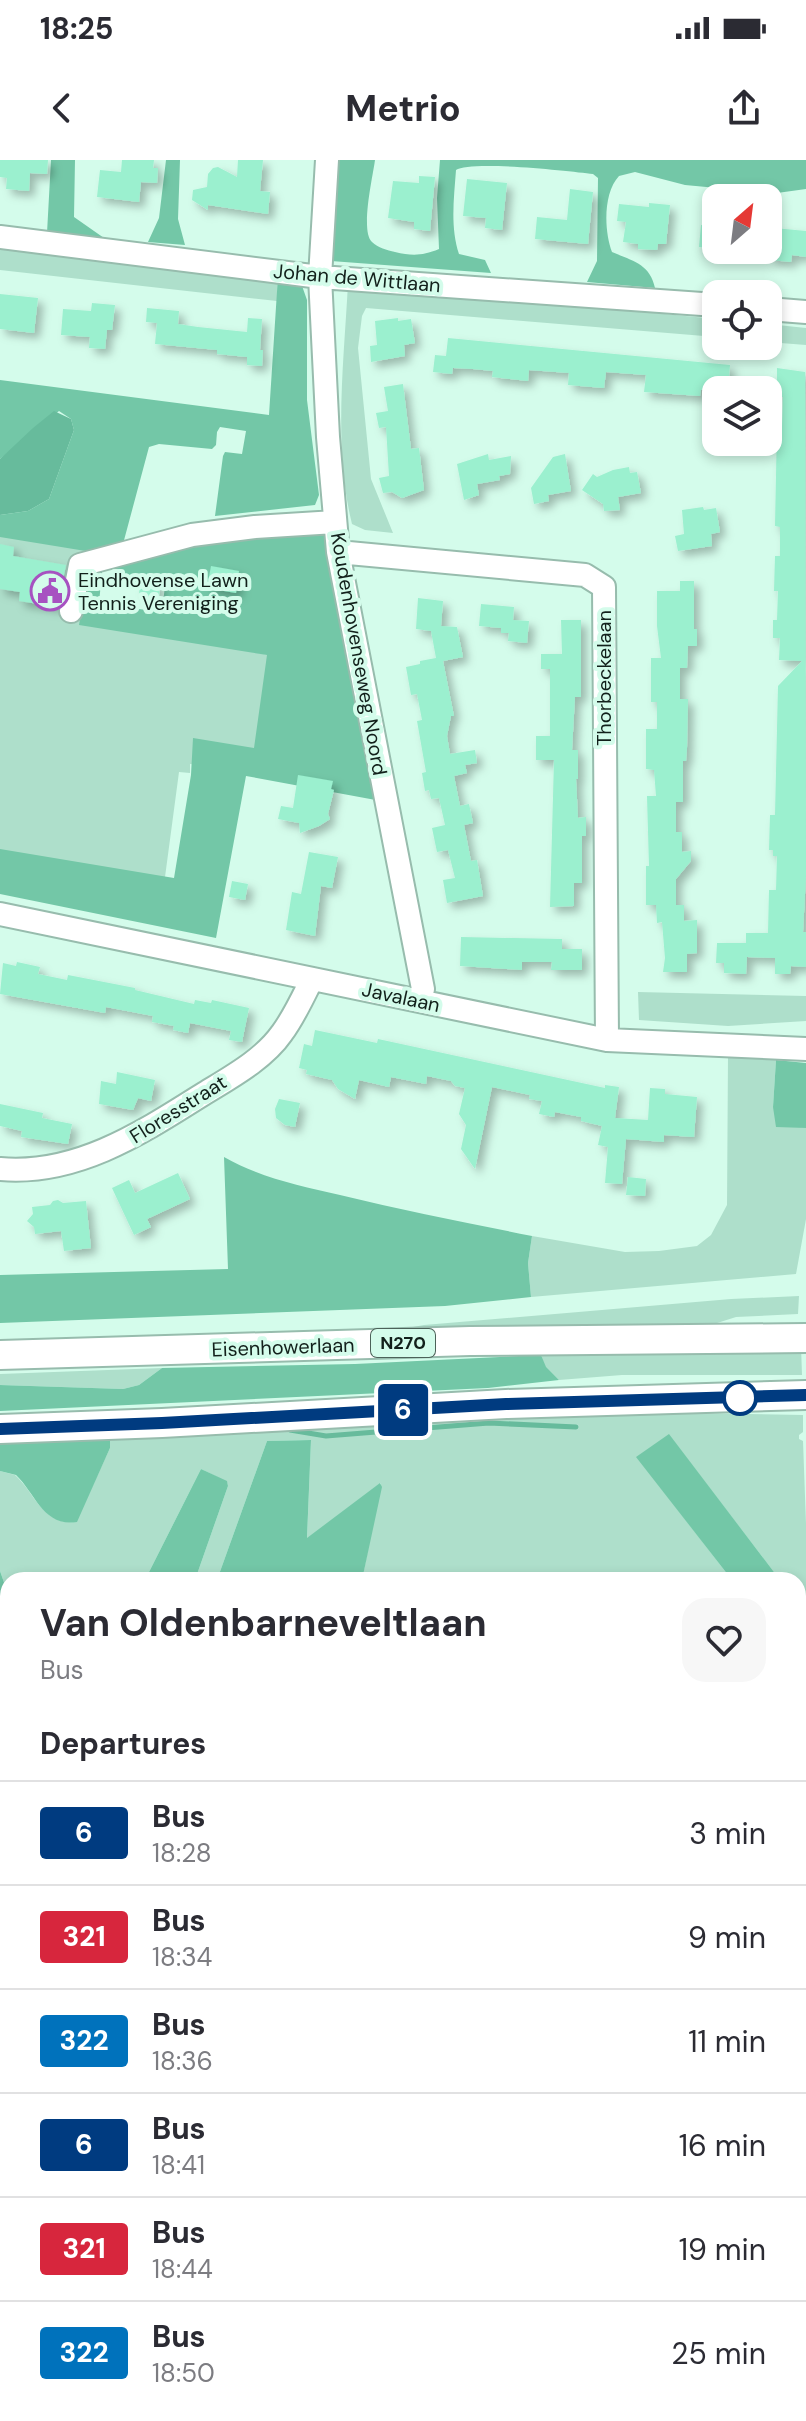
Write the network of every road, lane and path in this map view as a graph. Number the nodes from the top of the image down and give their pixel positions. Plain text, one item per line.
1 (327, 160) edge
2 (0, 237) edge
3 (320, 277) junction
4 (702, 304) edge
5 (782, 310) edge
6 (806, 312) edge
7 (335, 522) junction
8 (338, 552) junction
9 (71, 611) dead end
10 (0, 914) edge
11 (312, 979) junction
12 (420, 1001) junction
13 (607, 1040) junction
14 (806, 1049) edge
15 (0, 1169) edge
16 (806, 1338) edge
17 (0, 1355) edge
18 (806, 1395) edge
19 (0, 1429) edge

1 - 3 street, Koudenhovenseweg Noord
2 - 3 street, Johan de Wittlaan
3 - 4 street, Johan de Wittlaan
3 - 7 street, Koudenhovenseweg Noord
5 - 6 street
7 - 8 street, Koudenhovenseweg Noord
7 - 9 street
8 - 12 street, Koudenhovenseweg Noord
8 - 13 street, Thorbeckelaan
10 - 11 street, Javalaan
11 - 12 street, Javalaan
11 - 15 street, Floresstraat
12 - 13 street, Javalaan
13 - 14 street, Javalaan
16 - 17 main road, Eisenhowerlaan / N270
18 - 19 main road

